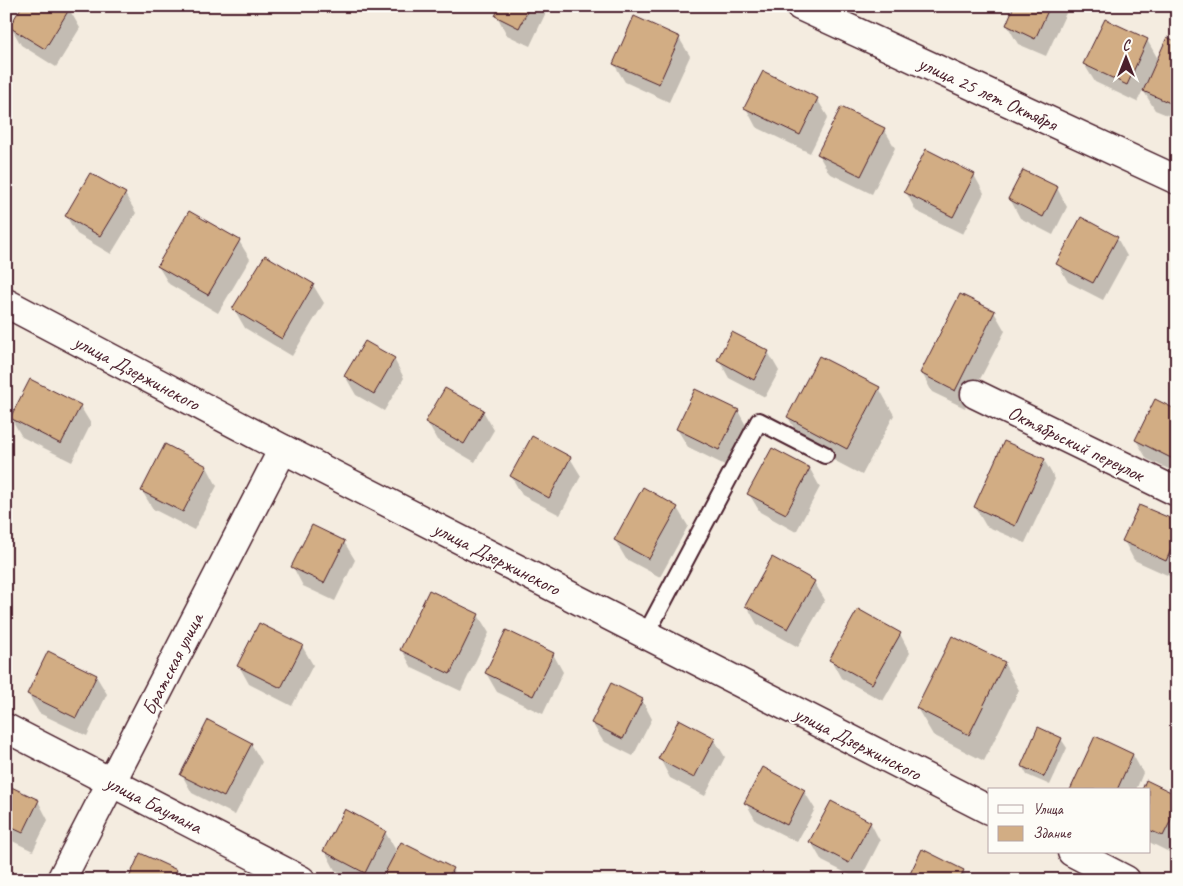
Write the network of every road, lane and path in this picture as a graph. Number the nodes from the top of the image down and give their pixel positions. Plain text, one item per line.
1 (800, 6) edge
2 (1177, 180) edge
3 (6, 303) edge
4 (974, 394) dead end
5 (283, 449) junction
6 (825, 454) dead end
7 (1177, 492) edge
8 (646, 634) junction
9 (6, 728) edge
10 (111, 782) junction
11 (988, 809) edge
12 (1076, 854) edge
13 (61, 880) edge
14 (301, 880) edge
15 (1126, 880) edge

1 - 2 street, улица 25 лет Октября
3 - 5 street, улица Дзержинского
4 - 7 street, Октябрьский переулок
5 - 8 street, улица Дзержинского
5 - 10 street, Братская улица
6 - 8 lane
8 - 11 street, улица Дзержинского
9 - 10 street, улица Баумана
10 - 13 street, Братская улица
10 - 14 street, улица Баумана
12 - 15 street

